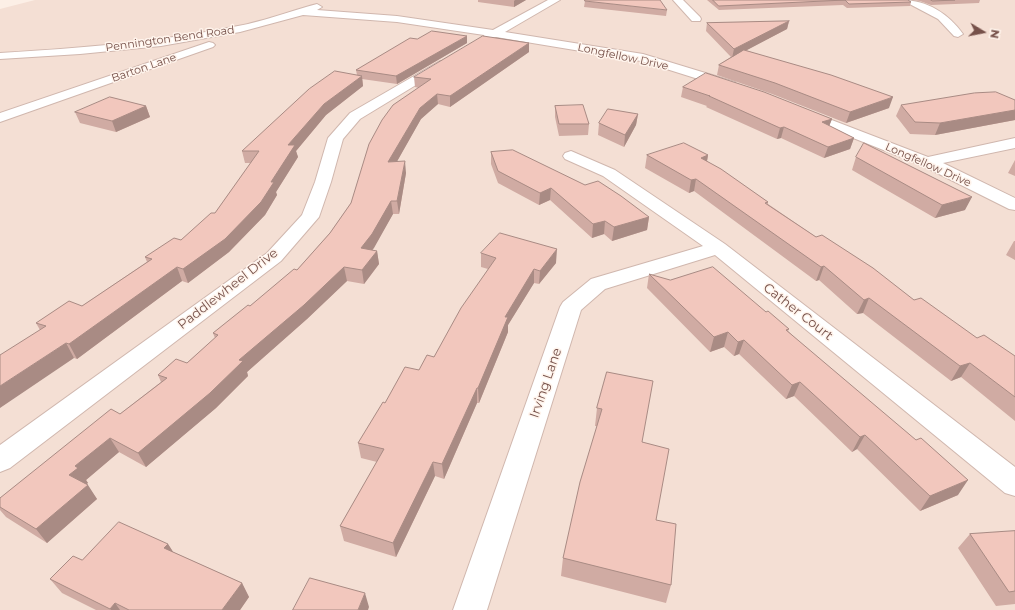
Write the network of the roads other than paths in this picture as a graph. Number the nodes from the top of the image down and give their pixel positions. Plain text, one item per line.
1 (555, 0) edge
2 (678, 0) edge
3 (907, 0) edge
4 (328, 2) dead end
5 (303, 12) junction
6 (288, 17) junction
7 (696, 19) dead end
8 (494, 33) junction
9 (958, 34) dead end
10 (0, 56) edge
11 (738, 88) edge
12 (789, 107) edge
13 (0, 118) edge
14 (1015, 143) edge
15 (571, 156) dead end
16 (927, 162) junction
17 (1015, 205) edge
18 (718, 248) junction
19 (0, 460) edge
20 (1015, 484) edge
21 (470, 610) edge

1 - 8 street, Paddlewheel Drive
2 - 7 street
3 - 9 street
4 - 5 street, Pennington Bend Road
5 - 6 street, Pennington Bend Road
5 - 8 street, Longfellow Drive
6 - 10 street, Pennington Bend Road
6 - 13 street, Barton Lane
8 - 11 street, Longfellow Drive
8 - 19 street, Paddlewheel Drive
12 - 16 street, Longfellow Drive
14 - 16 street
15 - 18 street, Cather Court
16 - 17 street, Longfellow Drive
18 - 20 street, Cather Court
18 - 21 street, Irving Lane

